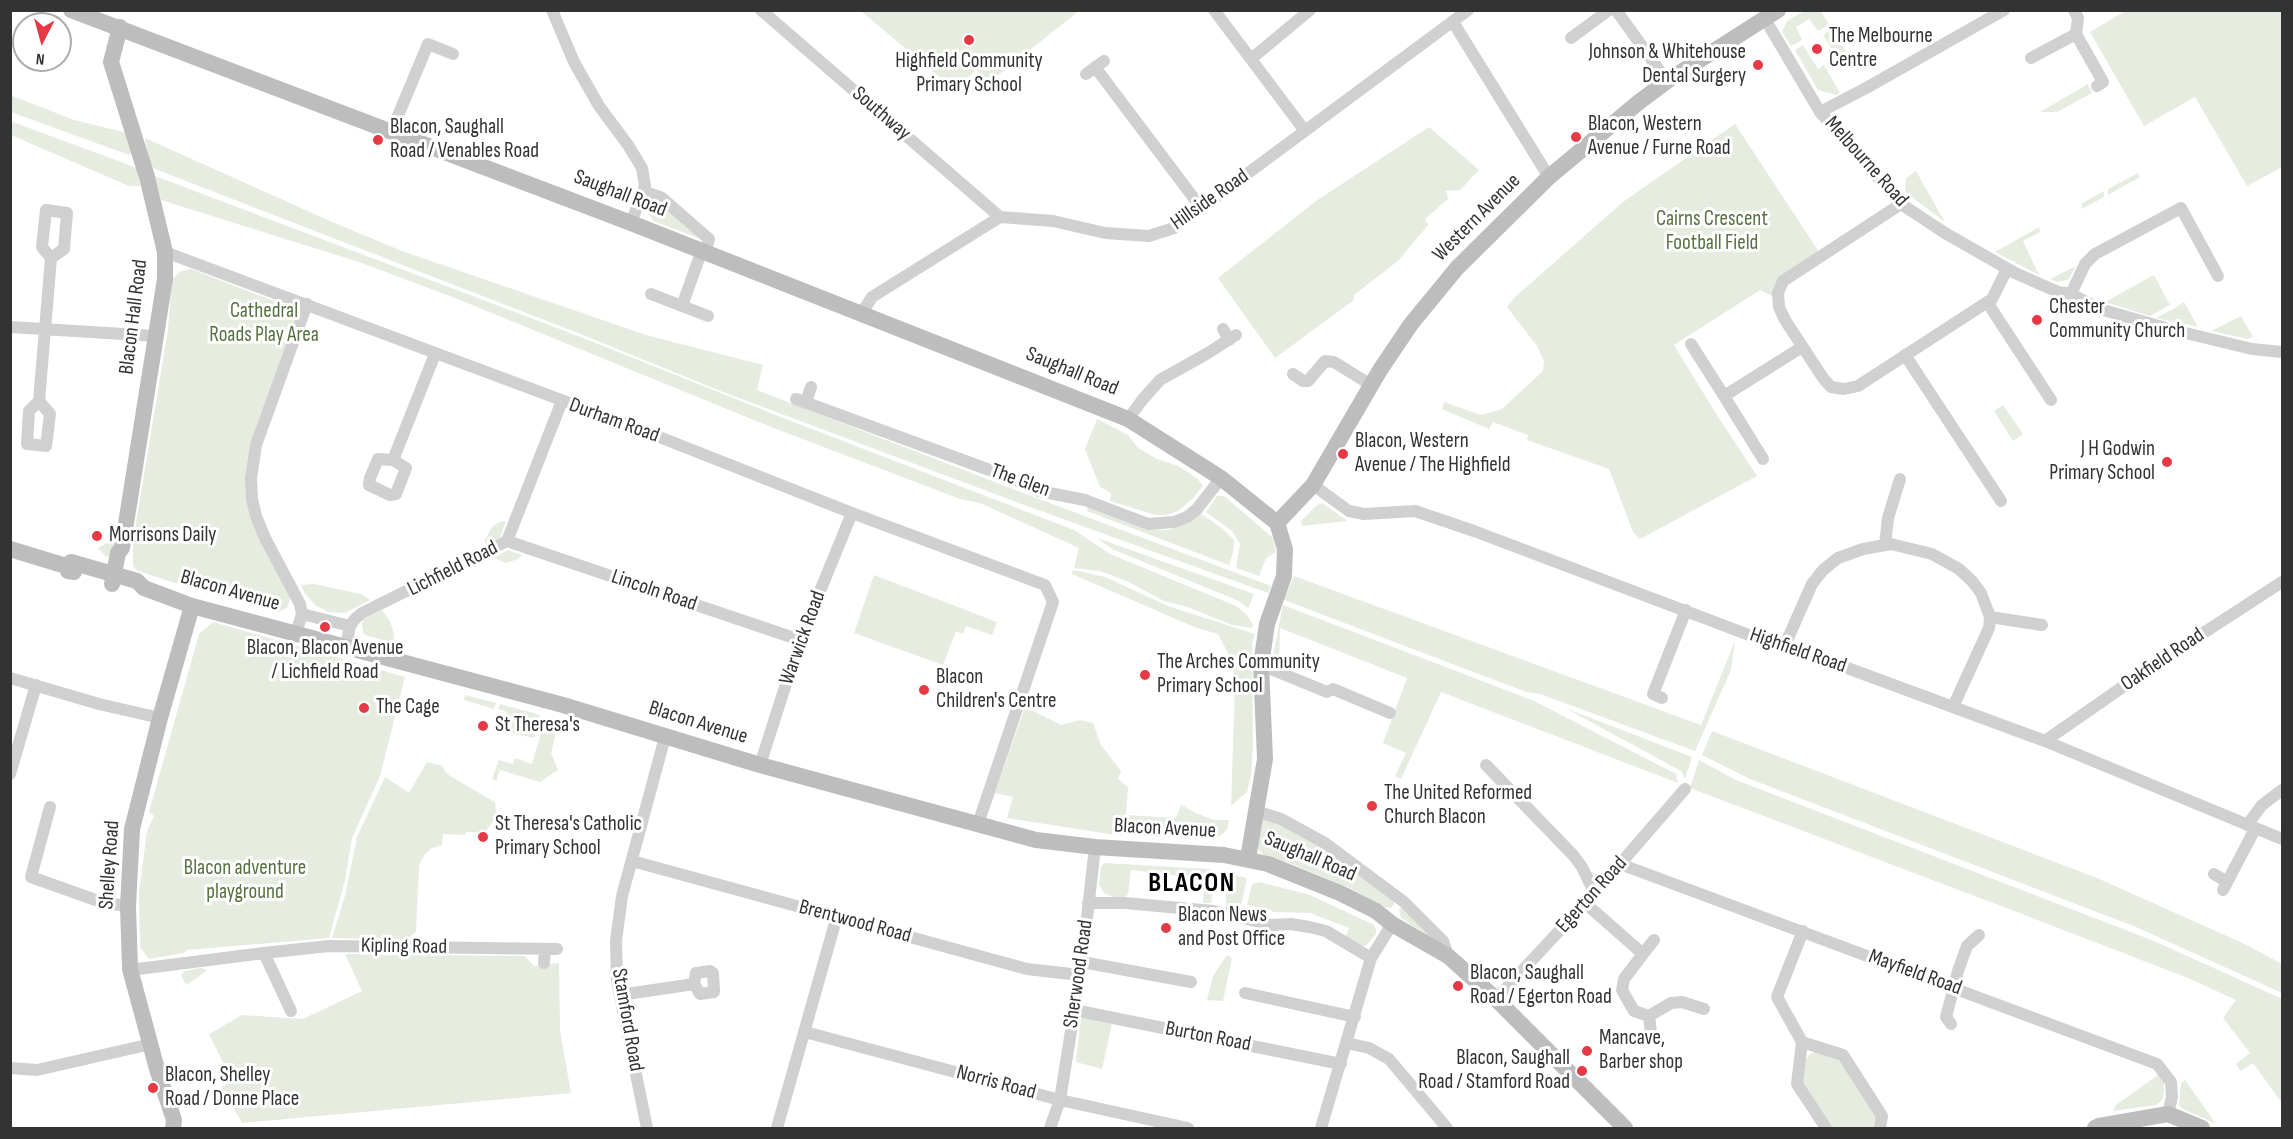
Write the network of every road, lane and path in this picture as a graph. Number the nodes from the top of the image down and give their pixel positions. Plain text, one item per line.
1 (71, 10) edge
2 (552, 10) edge
3 (761, 10) edge
4 (1214, 10) edge
5 (1310, 10) edge
6 (1468, 10) edge
7 (1609, 10) edge
8 (1616, 10) edge
9 (2004, 10) edge
10 (2074, 10) edge
11 (1772, 15) edge
12 (1454, 22) junction
13 (120, 27) junction
14 (2076, 34) junction
15 (1571, 38) dead end
16 (453, 54) dead end
17 (1251, 58) junction
18 (2031, 58) dead end
19 (1095, 67) dead end
20 (1667, 81) junction
21 (2097, 86) dead end
22 (1820, 112) junction
23 (392, 130) junction
24 (1305, 131) junction
25 (1548, 177) junction
26 (644, 191) junction
27 (1901, 204) junction
28 (1202, 208) junction
29 (1000, 217) junction
30 (631, 223) junction
31 (704, 251) junction
32 (165, 252) junction
33 (51, 258) dead end
34 (2007, 268) junction
35 (2218, 276) dead end
36 (651, 294) dead end
37 (2071, 294) junction
38 (1987, 302) junction
39 (307, 304) junction
40 (682, 306) junction
41 (862, 313) junction
42 (708, 316) dead end
43 (10, 327) edge
44 (45, 330) junction
45 (1229, 334) dead end
46 (156, 336) junction
47 (1691, 344) dead end
48 (1802, 347) junction
49 (2283, 352) edge
50 (435, 354) junction
51 (1905, 355) junction
52 (1293, 374) dead end
53 (1371, 385) junction
54 (811, 387) dead end
55 (1725, 396) junction
56 (2051, 400) dead end
57 (39, 401) dead end
58 (562, 401) junction
59 (1128, 419) junction
60 (1763, 459) dead end
61 (393, 460) dead end
62 (1221, 478) junction
63 (1902, 479) dead end
64 (1312, 485) junction
65 (2001, 501) dead end
66 (852, 513) junction
67 (1277, 523) junction
68 (507, 542) junction
69 (1885, 545) junction
70 (10, 549) edge
71 (117, 580) junction
72 (2283, 582) edge
73 (192, 606) junction
74 (1686, 610) junction
75 (302, 614) junction
76 (1990, 617) junction
77 (350, 626) junction
78 (2042, 626) dead end
79 (296, 633) junction
80 (800, 640) junction
81 (1785, 645) junction
82 (346, 646) junction
83 (1261, 664) junction
84 (10, 678) edge
85 (36, 685) junction
86 (1662, 698) dead end
87 (1953, 707) junction
88 (1390, 713) dead end
89 (160, 717) junction
90 (665, 737) junction
91 (2045, 741) junction
92 (760, 765) junction
93 (1486, 765) dead end
94 (10, 774) edge
95 (1685, 789) dead end
96 (2283, 790) edge
97 (50, 807) dead end
98 (1256, 811) junction
99 (978, 824) junction
100 (2251, 827) junction
101 (2283, 839) edge
102 (1095, 848) junction
103 (1248, 858) junction
104 (632, 861) junction
105 (1620, 864) junction
106 (2214, 874) dead end
107 (1593, 890) junction
108 (1088, 903) junction
109 (1585, 903) junction
110 (128, 906) junction
111 (837, 916) junction
112 (1392, 924) junction
113 (1803, 931) junction
114 (1979, 936) dead end
115 (1654, 940) dead end
116 (264, 953) junction
117 (1643, 954) junction
118 (1448, 956) junction
119 (1371, 958) junction
120 (1082, 962) junction
121 (544, 963) dead end
122 (130, 970) junction
123 (1080, 975) junction
124 (1191, 982) dead end
125 (694, 984) dead end
126 (1954, 988) junction
127 (1245, 993) dead end
128 (620, 995) junction
129 (1496, 999) junction
130 (1704, 1009) dead end
131 (1074, 1010) junction
132 (291, 1011) dead end
133 (1649, 1016) junction
134 (1354, 1017) junction
135 (1944, 1020) dead end
136 (805, 1032) junction
137 (1651, 1033) dead end
138 (1802, 1042) junction
139 (1347, 1043) junction
140 (151, 1044) junction
141 (1341, 1064) junction
142 (10, 1068) edge
143 (1060, 1100) junction
144 (2168, 1114) junction
145 (173, 1128) edge
146 (647, 1128) edge
147 (777, 1128) edge
148 (1050, 1128) edge
149 (1188, 1128) edge
150 (1321, 1128) edge
151 (1447, 1128) edge
152 (1625, 1128) edge
153 (1826, 1128) edge
154 (1880, 1128) edge
155 (2095, 1128) edge
156 (2202, 1128) edge

1 - 13 street, Saughall Road
2 - 26 street
3 - 29 street, Southway
4 - 17 street
5 - 17 street
6 - 12 street, Hillside Road
7 - 15 street
8 - 20 street
9 - 22 street
10 - 14 street
11 - 20 street, Western Avenue
11 - 22 street, Melbourne Road
12 - 24 street, Hillside Road
12 - 25 street
13 - 23 street, Saughall Road
13 - 32 street, Blacon Hall Road
14 - 18 street
14 - 21 street
16 - 23 street
17 - 24 street
19 - 28 street
20 - 25 street, Western Avenue
22 - 27 street, Melbourne Road
23 - 30 street, Saughall Road
24 - 28 street, Hillside Road
25 - 53 street, Western Avenue
26 - 30 street
26 - 31 street
27 - 34 street, Melbourne Road
27 - 48 street
28 - 29 street, Hillside Road
29 - 41 street
30 - 31 street, Saughall Road
31 - 40 street
31 - 41 street, Saughall Road
32 - 39 street, Durham Road
32 - 46 street, Blacon Hall Road
33 - 44 street
34 - 37 street, Melbourne Road
34 - 38 street
35 - 37 street
36 - 40 street
37 - 49 street, Melbourne Road
38 - 51 street
38 - 56 street
39 - 50 street, Durham Road
39 - 75 street
40 - 42 street
41 - 59 street, Saughall Road
43 - 44 street
44 - 46 street
44 - 57 street
45 - 59 street
46 - 71 street, Blacon Hall Road
47 - 55 street
48 - 51 street
48 - 55 street
50 - 58 street, Durham Road
50 - 61 street
51 - 65 street
52 - 53 street
53 - 64 street, Western Avenue
54 - 62 street, The Glen
55 - 60 street
58 - 66 street, Durham Road
58 - 68 street, Lichfield Road
59 - 62 street, Saughall Road
62 - 67 street, Saughall Road
63 - 69 street
64 - 67 street, Western Avenue
64 - 74 street, Highfield Road
66 - 80 street, Warwick Road
66 - 99 street, Durham Road
67 - 83 street, Saughall Road
68 - 77 street, Lichfield Road
68 - 80 street, Lincoln Road
69 - 76 street
69 - 81 street
70 - 71 street, Blacon Avenue
71 - 73 street, Blacon Avenue
72 - 91 street, Oakfield Road
73 - 79 street, Blacon Avenue
73 - 89 street, Shelley Road
74 - 81 street, Highfield Road
74 - 86 street
75 - 77 street
75 - 79 street
76 - 78 street
76 - 87 street
77 - 82 street
79 - 82 street, Blacon Avenue
80 - 92 street, Warwick Road
81 - 87 street, Highfield Road
82 - 90 street, Blacon Avenue
83 - 88 street
83 - 98 street, Saughall Road
84 - 85 street
85 - 89 street
85 - 94 street
87 - 91 street, Highfield Road
89 - 110 street, Shelley Road
90 - 92 street, Blacon Avenue
90 - 104 street, Stamford Road
91 - 100 street, Highfield Road
92 - 99 street, Blacon Avenue
93 - 107 street
95 - 105 street, Egerton Road
96 - 100 street
97 - 110 street
98 - 103 street, Saughall Road
98 - 118 street
99 - 102 street, Blacon Avenue
100 - 101 street, Highfield Road
100 - 106 street
102 - 103 street, Blacon Avenue
102 - 108 street, Sherwood Road
103 - 112 street, Saughall Road
104 - 111 street, Brentwood Road
104 - 128 street, Stamford Road
105 - 107 street, Egerton Road
105 - 113 street, Mayfield Road
107 - 109 street, Egerton Road
108 - 119 street
108 - 120 street, Sherwood Road
109 - 117 street
109 - 129 street, Egerton Road
110 - 122 street, Shelley Road
111 - 123 street, Brentwood Road
111 - 136 street
112 - 118 street, Saughall Road
112 - 119 street
113 - 126 street, Mayfield Road
113 - 138 street
114 - 126 street
115 - 117 street
116 - 121 street, Kipling Road
116 - 122 street, Kipling Road
116 - 132 street
117 - 133 street
118 - 129 street, Saughall Road
119 - 134 street
120 - 123 street, Sherwood Road
120 - 124 street
122 - 140 street, Shelley Road
123 - 131 street, Sherwood Road
125 - 128 street
126 - 135 street
126 - 144 street, Mayfield Road
127 - 134 street
128 - 146 street, Stamford Road
129 - 152 street, Saughall Road
130 - 133 street
131 - 141 street, Burton Road
131 - 143 street, Sherwood Road
133 - 137 street
134 - 139 street
136 - 143 street, Norris Road
136 - 147 street
138 - 153 street
138 - 154 street
139 - 141 street
139 - 151 street
140 - 142 street
140 - 145 street, Shelley Road
141 - 150 street
143 - 148 street, Sherwood Road
143 - 149 street, Norris Road
144 - 155 street
144 - 156 street

